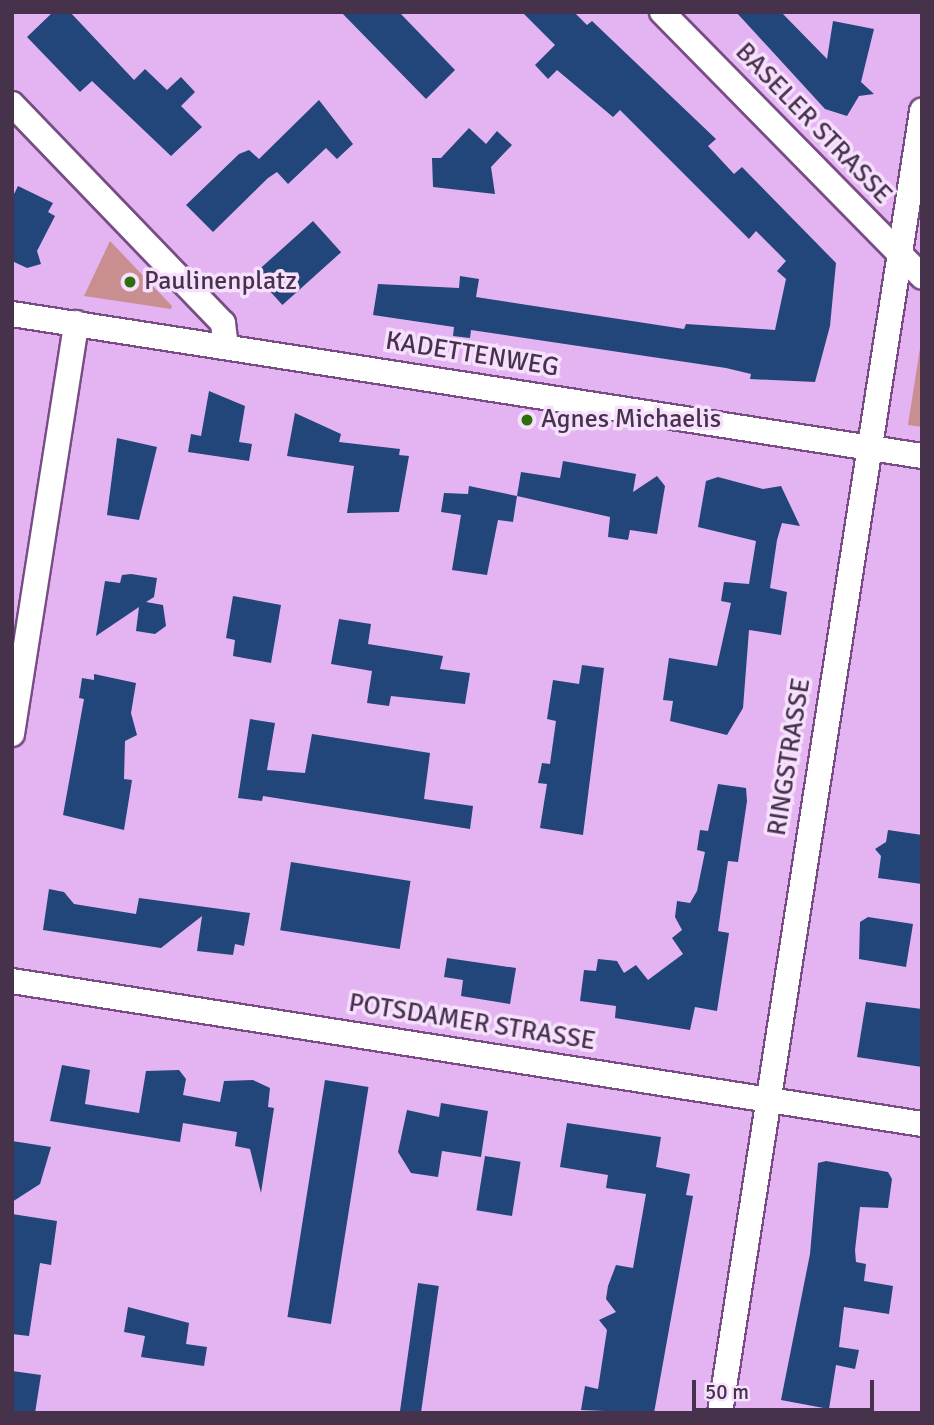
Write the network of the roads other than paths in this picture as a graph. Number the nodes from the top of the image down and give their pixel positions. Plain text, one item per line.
1 (662, 12) edge
2 (12, 104) edge
3 (922, 111) edge
4 (900, 255) junction
5 (922, 277) edge
6 (12, 314) edge
7 (76, 323) junction
8 (226, 347) junction
9 (870, 448) junction
10 (922, 456) edge
11 (12, 734) edge
12 (12, 981) edge
13 (767, 1101) junction
14 (922, 1124) edge
15 (720, 1413) edge

1 - 4 street, BASELER STRASSE
2 - 8 street
3 - 4 street, RINGSTRASSE
4 - 5 street, BASELER STRASSE
4 - 9 street, RINGSTRASSE
6 - 7 street, KADETTENWEG
7 - 8 street, KADETTENWEG
7 - 11 street
8 - 9 street, KADETTENWEG
9 - 10 street, KADETTENWEG
9 - 13 street, RINGSTRASSE
12 - 13 street, POTSDAMER STRASSE
13 - 14 street, POTSDAMER STRASSE
13 - 15 street, RINGSTRASSE

